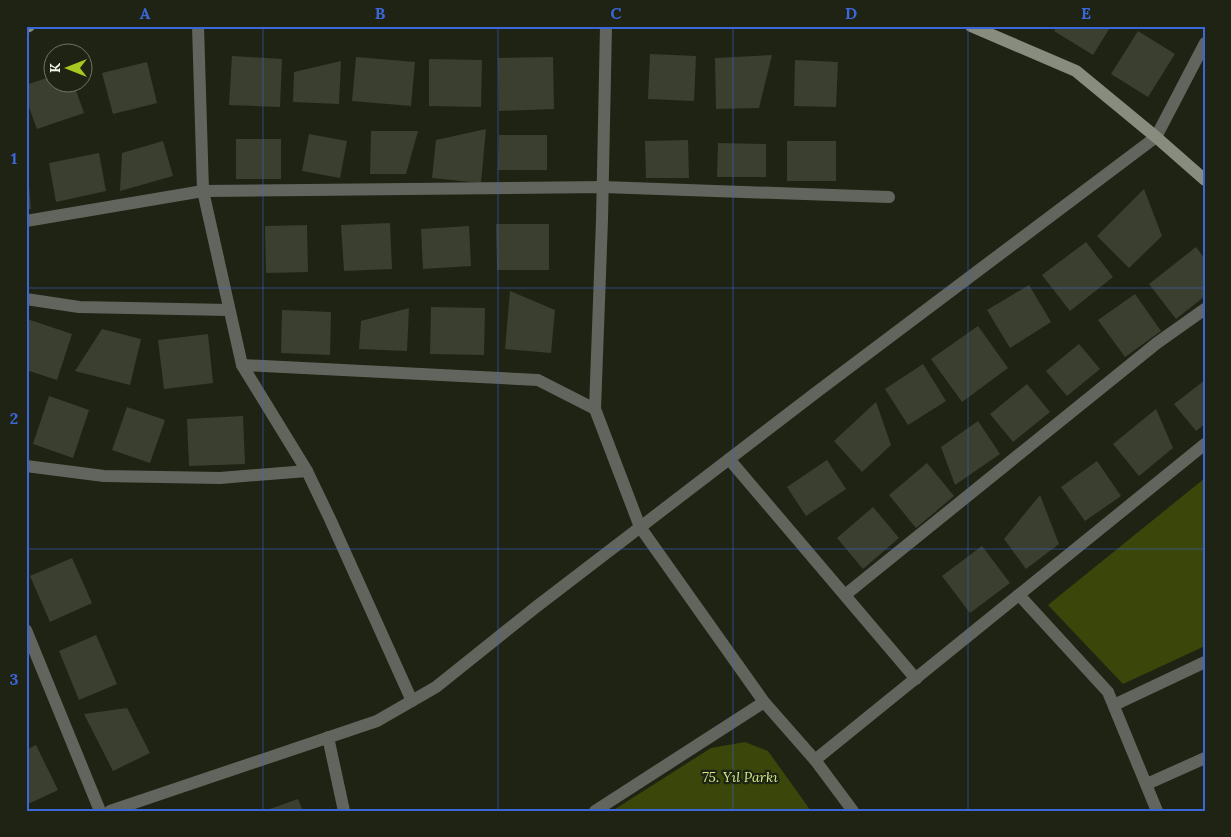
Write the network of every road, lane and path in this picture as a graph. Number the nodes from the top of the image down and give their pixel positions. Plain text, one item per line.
1 (198, 26) edge
2 (606, 26) edge
3 (971, 26) edge
4 (1205, 43) edge
5 (1156, 137) junction
6 (1205, 180) edge
7 (603, 187) junction
8 (203, 191) junction
9 (888, 197) dead end
10 (26, 221) edge
11 (26, 299) edge
12 (1205, 309) edge
13 (229, 310) junction
14 (242, 365) junction
15 (595, 409) junction
16 (1205, 444) edge
17 (729, 459) junction
18 (26, 466) edge
19 (307, 471) junction
20 (640, 527) junction
21 (845, 595) junction
22 (1019, 595) junction
23 (26, 630) edge
24 (1205, 662) edge
25 (916, 679) junction
26 (412, 701) junction
27 (764, 702) junction
28 (1114, 705) junction
29 (328, 738) junction
30 (1205, 758) edge
31 (815, 760) junction
32 (1147, 784) junction
33 (100, 811) edge
34 (110, 811) edge
35 (344, 811) edge
36 (595, 811) edge
37 (853, 811) edge
38 (1157, 811) edge

1 - 8 street
2 - 7 street
3 - 5 street
4 - 5 street
5 - 6 street
5 - 17 street
7 - 8 street
7 - 9 street
7 - 15 street
8 - 10 street
8 - 13 street
11 - 13 street
12 - 21 street
13 - 14 street
14 - 15 street
14 - 19 street
15 - 20 street
16 - 22 street
17 - 20 street
17 - 21 street
18 - 19 street
19 - 26 street
20 - 26 street
20 - 27 street
21 - 25 street
22 - 25 street
22 - 28 street
23 - 33 street
24 - 28 street
25 - 31 street
26 - 29 street
27 - 31 street
27 - 36 street
28 - 32 street
29 - 34 street
29 - 35 street
30 - 32 street
31 - 37 street
32 - 38 street

